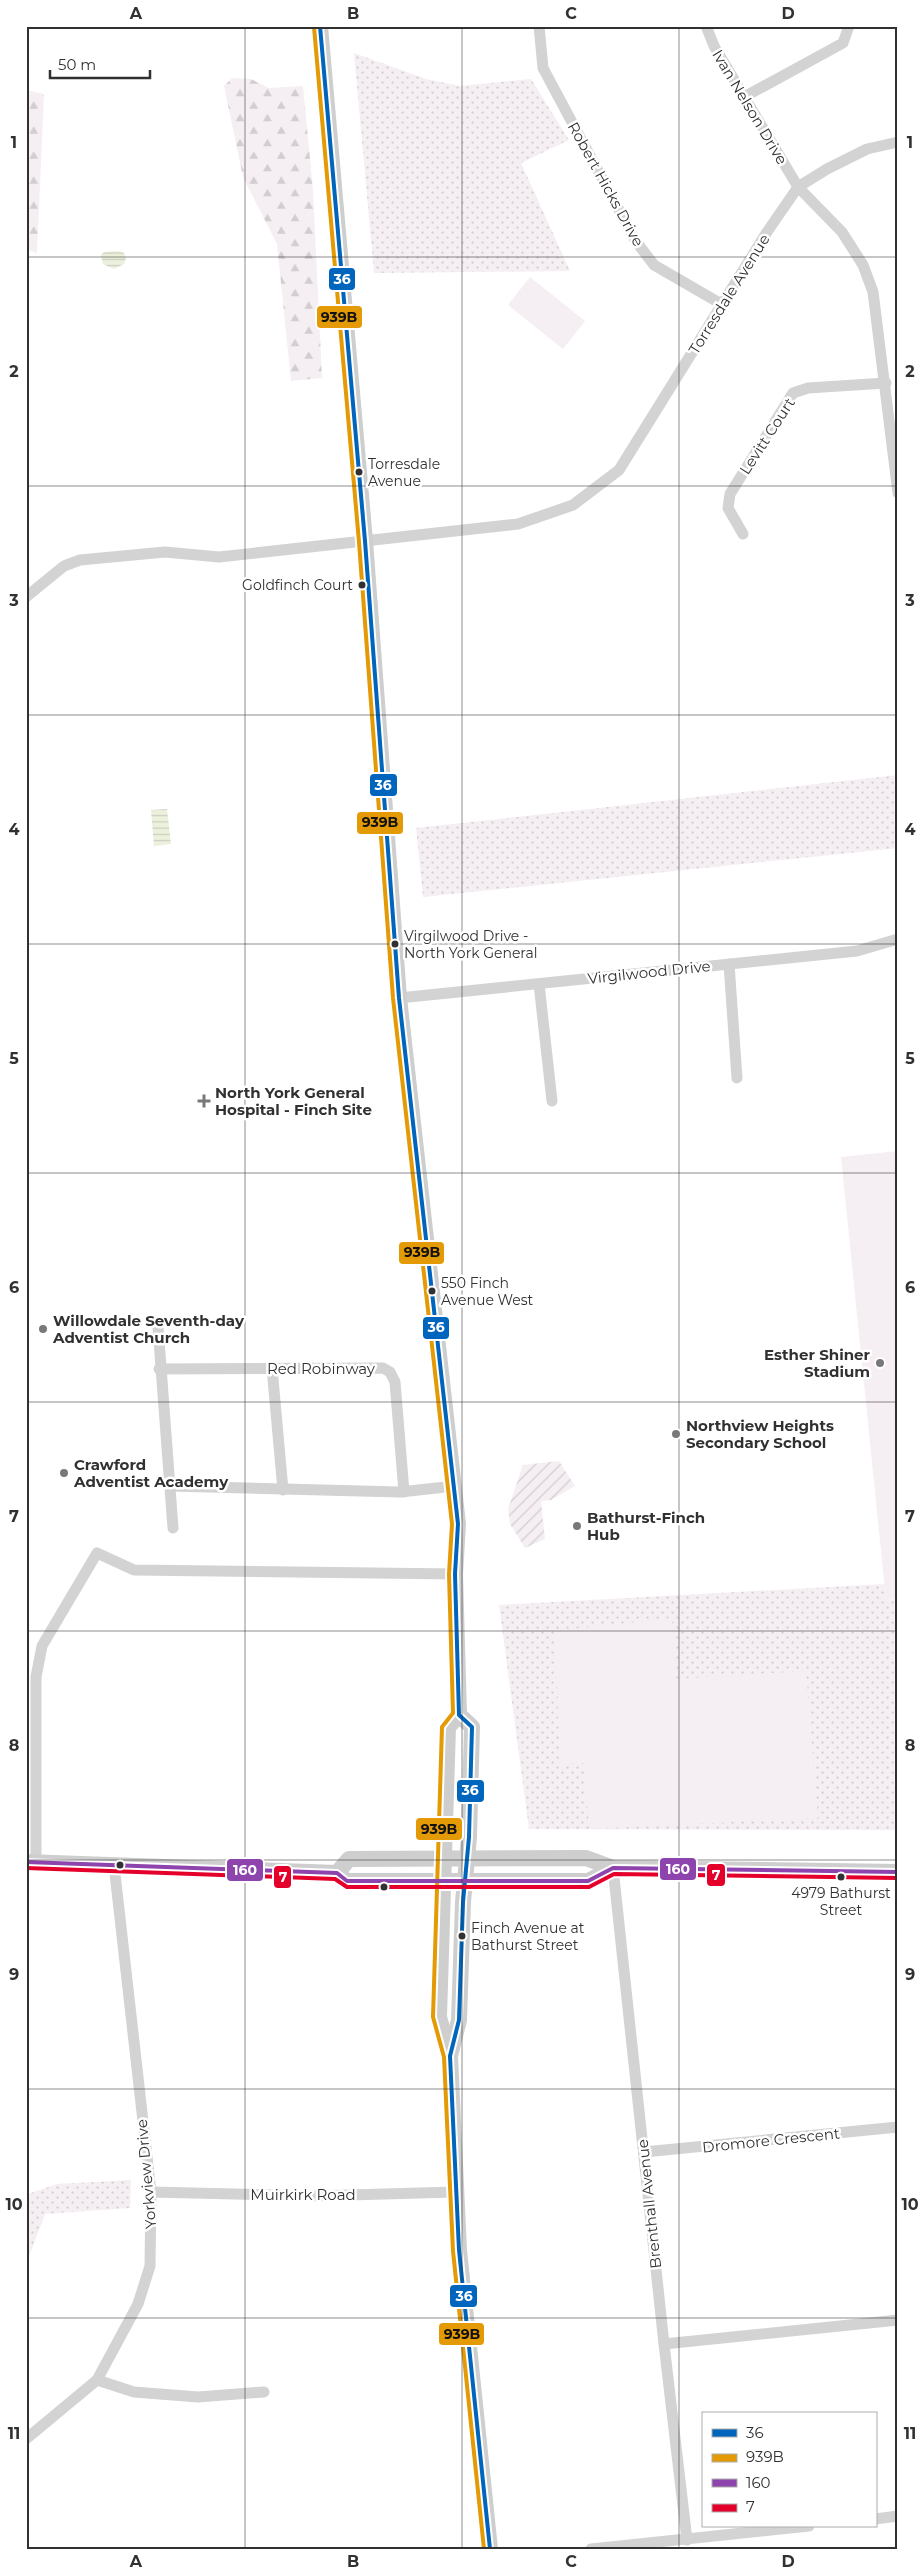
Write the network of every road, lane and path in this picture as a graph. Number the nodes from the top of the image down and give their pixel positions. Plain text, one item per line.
1 (320, 26) edge
2 (539, 26) edge
3 (706, 26) edge
4 (849, 26) edge
5 (744, 97) junction
6 (898, 142) edge
7 (798, 187) junction
8 (723, 305) junction
9 (886, 383) junction
10 (898, 493) edge
11 (743, 534) dead end
12 (365, 541) junction
13 (26, 598) edge
14 (898, 939) edge
15 (729, 964) junction
16 (539, 984) junction
17 (399, 998) junction
18 (737, 1078) dead end
19 (552, 1101) dead end
20 (158, 1327) dead end
21 (272, 1368) junction
22 (159, 1369) junction
23 (169, 1486) junction
24 (455, 1486) junction
25 (283, 1490) junction
26 (404, 1492) junction
27 (173, 1528) dead end
28 (455, 1574) junction
29 (459, 1715) junction
30 (444, 1858) junction
31 (467, 1858) junction
32 (31, 1862) edge
33 (114, 1866) junction
34 (613, 1868) junction
35 (898, 1872) edge
36 (337, 1873) junction
37 (443, 1882) junction
38 (465, 1882) junction
39 (450, 2056) junction
40 (898, 2127) edge
41 (644, 2152) junction
42 (151, 2192) junction
43 (455, 2192) junction
44 (898, 2320) edge
45 (664, 2344) junction
46 (97, 2380) junction
47 (264, 2392) dead end
48 (26, 2439) edge
49 (898, 2516) edge
50 (876, 2519) edge
51 (792, 2528) edge
52 (688, 2540) junction
53 (490, 2549) edge
54 (591, 2549) edge

1 - 12 main road
2 - 8 street, Robert Hicks Drive
3 - 5 street, Ivan Nelson Drive
4 - 5 street
5 - 7 street, Ivan Nelson Drive
6 - 7 street, Torresdale Avenue
7 - 8 street, Torresdale Avenue
7 - 9 street, Ivan Nelson Drive
8 - 12 street, Torresdale Avenue
9 - 10 street, Ivan Nelson Drive
9 - 11 street, Levitt Court
12 - 13 street
12 - 17 main road
14 - 15 street, Virgilwood Drive
15 - 16 street, Virgilwood Drive
15 - 18 street
16 - 17 street, Virgilwood Drive
16 - 19 street
17 - 24 main road
20 - 22 street
21 - 22 street, Red Robinway
21 - 25 street
21 - 26 street, Red Robinway
22 - 23 street
23 - 25 street
23 - 27 street
24 - 26 street
24 - 28 main road
25 - 26 street
28 - 29 main road
28 - 32 street
29 - 30 main road
29 - 31 main road
30 - 31 main road
30 - 36 main road
30 - 37 main road
31 - 34 main road
31 - 38 main road
32 - 33 main road
33 - 36 main road
33 - 42 street, Yorkview Drive
34 - 35 main road
34 - 38 main road
34 - 41 street, Brenthall Avenue
36 - 37 main road
37 - 38 main road
37 - 39 main road
38 - 39 main road
39 - 43 main road
40 - 41 street, Dromore Crescent
41 - 45 street, Brenthall Avenue
42 - 43 street, Muirkirk Road
42 - 46 street, Yorkview Drive
43 - 53 main road
44 - 45 street
45 - 52 street, Brenthall Avenue
46 - 47 street
46 - 48 street, Yorkview Drive
49 - 50 street
51 - 52 street
52 - 54 street

